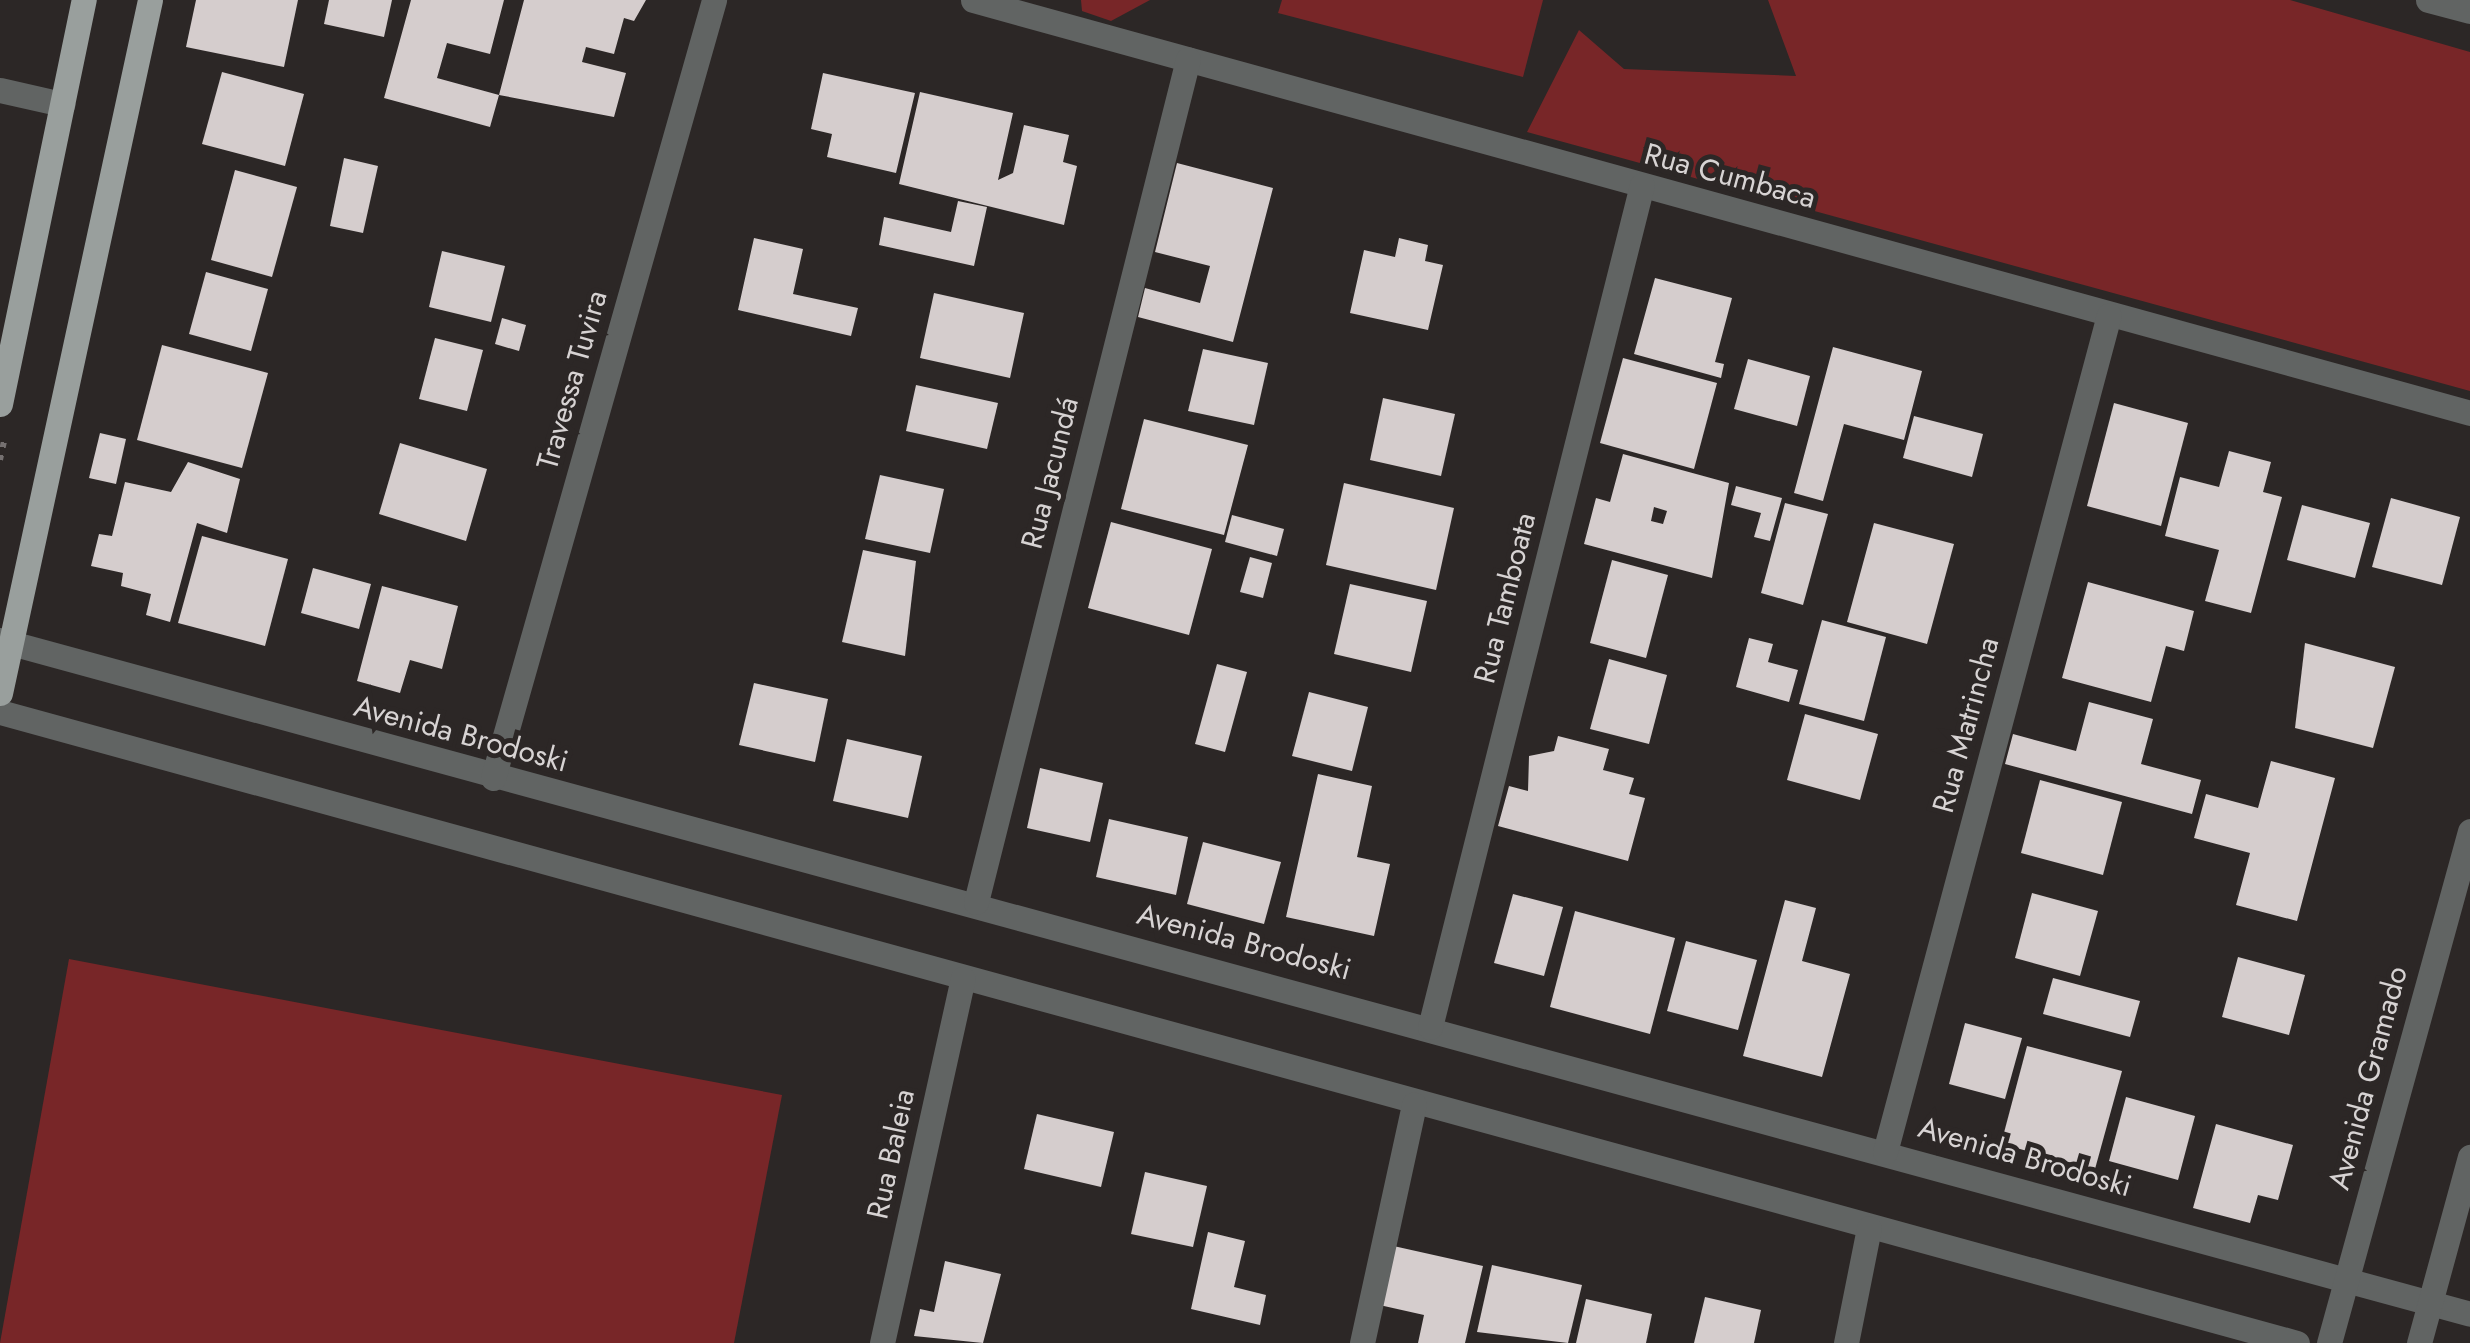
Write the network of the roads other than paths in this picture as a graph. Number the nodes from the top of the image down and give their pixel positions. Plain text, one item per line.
1 (84, 0) edge
2 (150, 0) edge
3 (714, 0) edge
4 (973, 0) edge
5 (2428, 0) edge
6 (2470, 11) edge
7 (1188, 60) junction
8 (0, 90) edge
9 (62, 104) junction
10 (1642, 185) junction
11 (2109, 314) junction
12 (0, 404) edge
13 (2470, 413) edge
14 (4, 642) edge
15 (0, 694) edge
16 (0, 712) edge
17 (493, 778) junction
18 (2470, 831) edge
19 (976, 902) junction
20 (963, 979) junction
21 (1430, 1027) junction
22 (1414, 1105) junction
23 (1885, 1152) junction
24 (2470, 1157) edge
25 (1869, 1228) junction
26 (2346, 1281) junction
27 (2430, 1304) junction
28 (2470, 1314) edge
29 (882, 1343) edge
30 (1362, 1343) edge
31 (1846, 1343) edge
32 (2297, 1343) edge
33 (2329, 1343) edge
34 (2419, 1343) edge

1 - 9 main road
2 - 14 main road
3 - 17 street, Travessa Tuvira
4 - 7 street, Rua Cumbaca
5 - 6 street
7 - 10 street, Rua Cumbaca
7 - 19 street, Rua Jacundá
8 - 9 street
9 - 12 main road
10 - 11 street, Rua Cumbaca
10 - 21 street, Rua Tamboata
11 - 13 street, Rua Cumbaca
11 - 23 street, Rua Matrincha
14 - 15 main road
14 - 17 street, Avenida Brodoski
16 - 20 street
17 - 19 street, Avenida Brodoski
18 - 26 street, Avenida Gramado
19 - 21 street, Avenida Brodoski
20 - 22 street
20 - 29 street, Rua Baleia
21 - 23 street, Avenida Brodoski
22 - 25 street
22 - 30 street
23 - 26 street, Avenida Brodoski
24 - 27 street
25 - 31 street
25 - 32 street
26 - 27 street, Avenida Brodoski
26 - 33 street, Avenida Gramado
27 - 28 street, Avenida Brodoski
27 - 34 street

